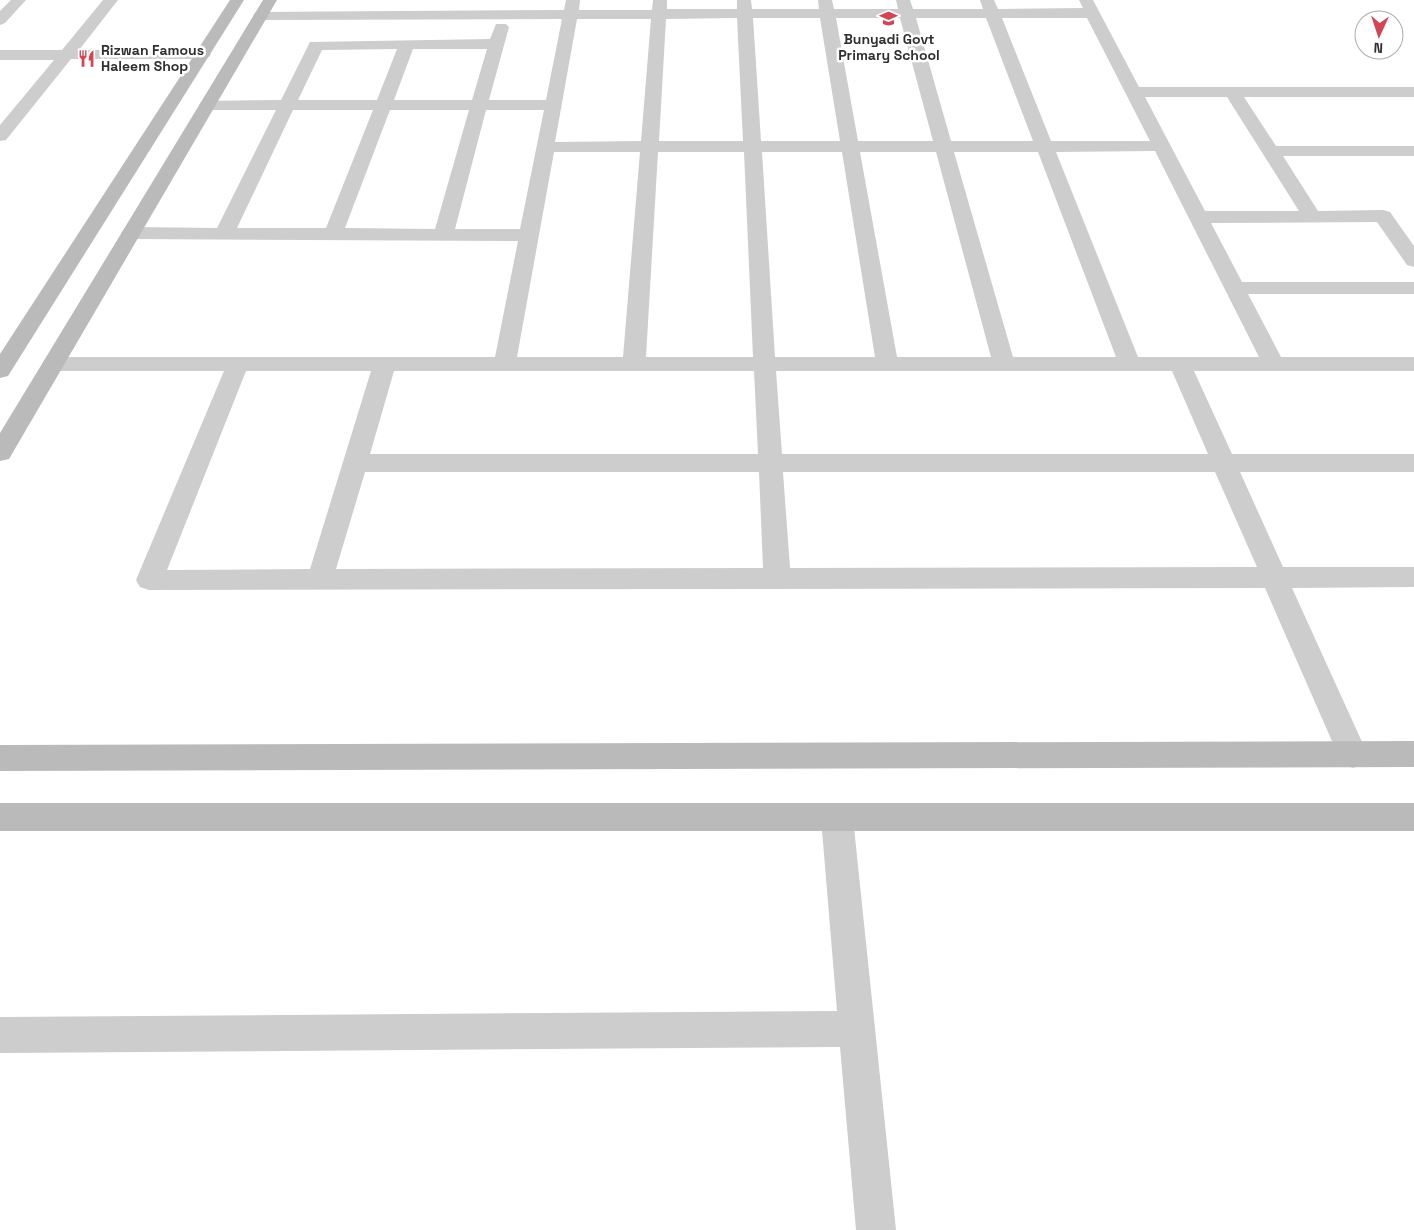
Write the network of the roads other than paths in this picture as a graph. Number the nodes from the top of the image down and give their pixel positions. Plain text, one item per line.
1 (19, 0) edge
2 (111, 0) edge
3 (237, 0) edge
4 (390, 0) edge
5 (905, 6) edge
6 (989, 6) edge
7 (1090, 6) edge
8 (266, 7) edge
9 (479, 7) edge
10 (572, 7) edge
11 (660, 7) edge
12 (744, 7) edge
13 (826, 7) edge
14 (383, 14) junction
15 (505, 14) junction
16 (0, 20) edge
17 (497, 44) junction
18 (407, 45) junction
19 (203, 54) junction
20 (0, 55) edge
21 (66, 55) junction
22 (1134, 92) junction
23 (1232, 92) junction
24 (1414, 92) edge
25 (208, 105) junction
26 (287, 105) junction
27 (384, 105) junction
28 (479, 105) junction
29 (553, 105) junction
30 (0, 136) edge
31 (850, 146) junction
32 (944, 146) junction
33 (1044, 146) junction
34 (1162, 146) junction
35 (545, 147) junction
36 (649, 147) junction
37 (751, 147) junction
38 (1270, 151) junction
39 (1414, 151) edge
40 (1198, 217) junction
41 (1313, 217) junction
42 (131, 233) junction
43 (224, 234) junction
44 (333, 234) junction
45 (443, 235) junction
46 (529, 235) junction
47 (1414, 261) edge
48 (1234, 288) junction
49 (1414, 288) edge
50 (53, 364) junction
51 (238, 364) junction
52 (385, 364) junction
53 (505, 364) junction
54 (634, 364) junction
55 (764, 364) junction
56 (887, 364) junction
57 (1004, 364) junction
58 (1130, 364) junction
59 (1180, 364) junction
60 (1274, 364) junction
61 (1414, 364) edge
62 (0, 371) edge
63 (0, 453) edge
64 (355, 463) junction
65 (770, 463) junction
66 (1224, 463) junction
67 (1414, 463) edge
68 (1275, 577) junction
69 (1414, 577) edge
70 (777, 578) junction
71 (320, 579) junction
72 (1414, 754) edge
73 (1353, 755) junction
74 (0, 758) edge
75 (1414, 817) edge
76 (0, 818) edge
77 (837, 818) junction
78 (857, 1030) junction
79 (0, 1035) edge
80 (876, 1230) edge

1 - 16 street
2 - 21 street
3 - 19 street
4 - 14 street
5 - 6 street
5 - 13 street
5 - 32 street
6 - 7 street
6 - 33 street
7 - 22 street
8 - 14 street
8 - 25 street
9 - 14 street
9 - 15 street
10 - 11 street
10 - 15 street
10 - 29 street
11 - 12 street
11 - 36 street
12 - 13 street
12 - 37 street
13 - 31 street
15 - 17 street
17 - 18 street
17 - 28 street
18 - 26 street
18 - 27 street
19 - 21 street
19 - 62 street
20 - 21 street
21 - 30 street
22 - 23 street
22 - 34 street
23 - 24 street
23 - 38 street
25 - 26 street
25 - 42 street
26 - 27 street
26 - 43 street
27 - 28 street
27 - 44 street
28 - 29 street
28 - 45 street
29 - 35 street
31 - 32 street
31 - 37 street
31 - 56 street
32 - 33 street
32 - 57 street
33 - 34 street
33 - 58 street
34 - 40 street
35 - 36 street
35 - 46 street
36 - 37 street
36 - 54 street
37 - 55 street
38 - 39 street
38 - 41 street
40 - 41 street
40 - 48 street
41 - 47 street
42 - 43 street
42 - 50 street
43 - 44 street
44 - 45 street
45 - 46 street
46 - 53 street
48 - 49 street
48 - 60 street
50 - 51 street
50 - 63 street
51 - 52 street
51 - 71 street
52 - 53 street
52 - 64 street
53 - 54 street
54 - 55 street
55 - 56 street
55 - 65 street
56 - 57 street
57 - 58 street
58 - 59 street
59 - 60 street
59 - 66 street
60 - 61 street
64 - 65 street
64 - 71 street
65 - 66 street
65 - 70 street
66 - 67 street
66 - 68 street
68 - 69 street
68 - 70 street
68 - 73 street
70 - 71 street
72 - 73 street
73 - 74 street
75 - 77 street
76 - 77 street
77 - 78 street
78 - 79 street
78 - 80 street

